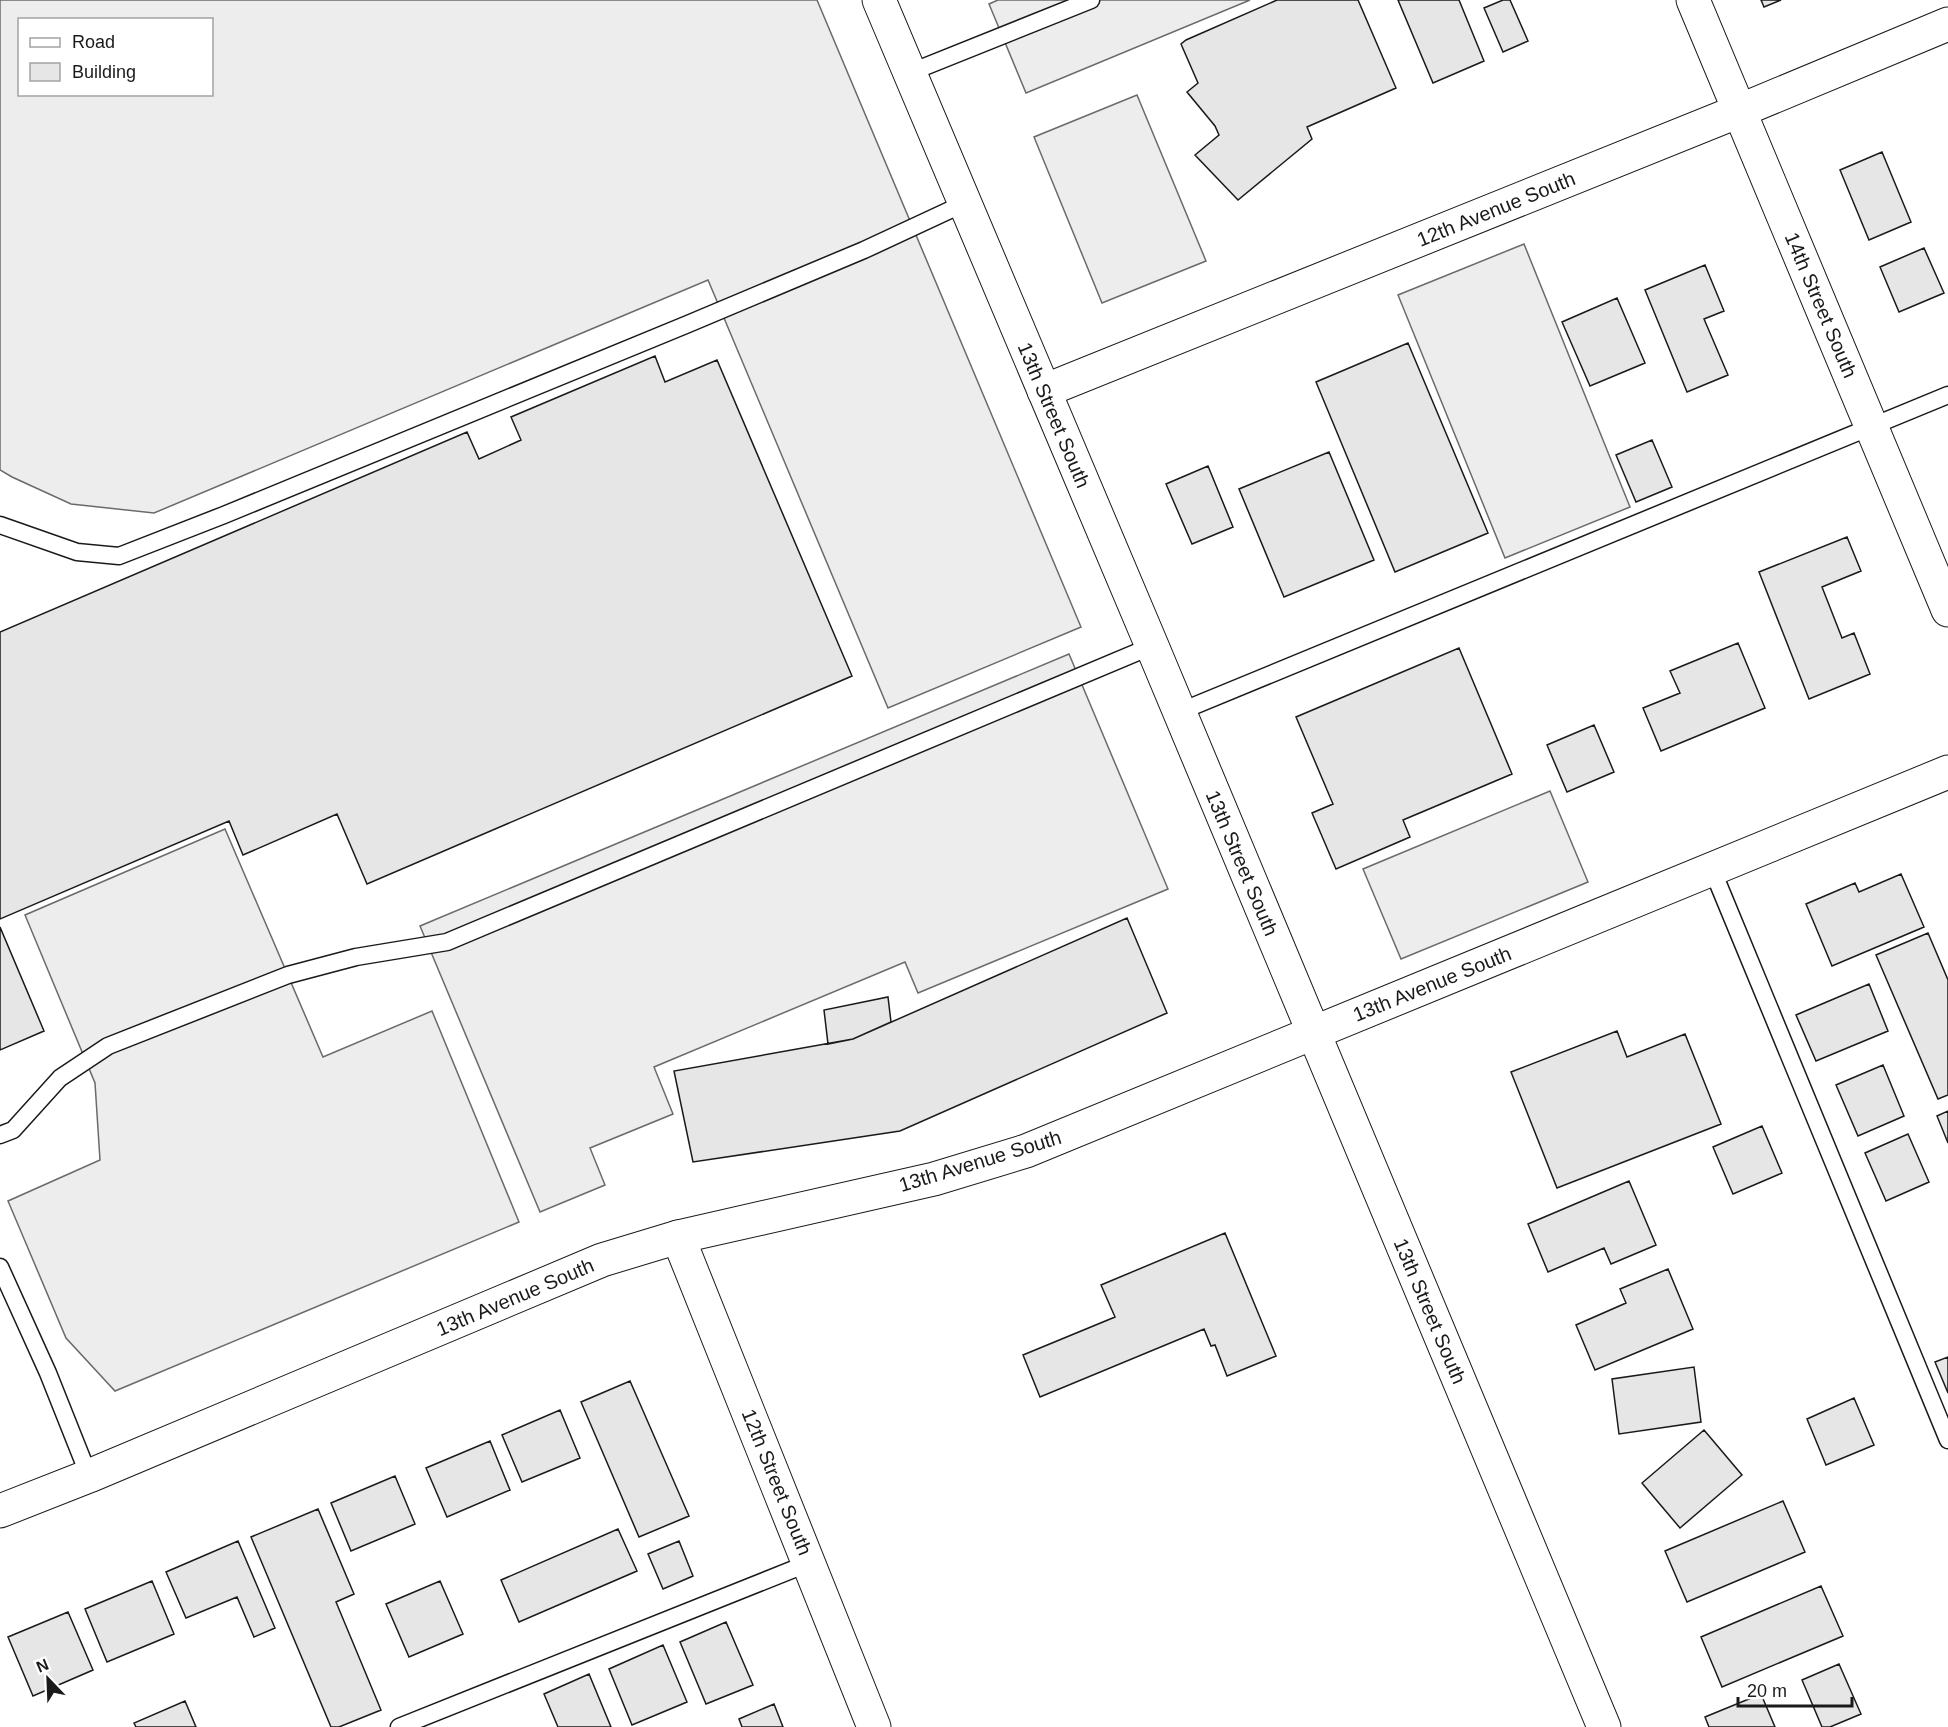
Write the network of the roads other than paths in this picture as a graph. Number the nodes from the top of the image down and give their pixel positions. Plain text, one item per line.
1 (879, 0) edge
2 (1091, 0) edge
3 (1693, 0) edge
4 (1948, 24) edge
5 (909, 73) junction
6 (1739, 111) junction
7 (965, 203) junction
8 (1044, 391) junction
9 (1948, 394) edge
10 (1872, 426) junction
11 (0, 525) edge
12 (1948, 610) edge
13 (1152, 646) junction
14 (1179, 712) junction
15 (1948, 772) edge
16 (1712, 869) junction
17 (1313, 1032) junction
18 (0, 1135) edge
19 (678, 1237) junction
20 (0, 1267) edge
21 (1948, 1440) edge
22 (89, 1476) junction
23 (0, 1511) edge
24 (809, 1563) junction
25 (399, 1727) edge
26 (874, 1727) edge
27 (1604, 1727) edge

1 - 5 street, 13th Street South
2 - 5 lane
3 - 6 street, 14th Street South
4 - 6 street, 12th Avenue South
5 - 7 street, 13th Street South
6 - 8 street, 12th Avenue South
6 - 10 street, 14th Street South
7 - 8 street, 13th Street South
7 - 11 lane
8 - 13 street, 13th Street South
9 - 10 lane
10 - 12 street, 14th Street South
10 - 14 lane
13 - 14 street, 13th Street South
13 - 18 lane
14 - 17 street, 13th Street South
15 - 16 street, 13th Avenue South
16 - 17 street, 13th Avenue South
16 - 21 lane
17 - 19 street, 13th Avenue South
17 - 27 street, 13th Street South
19 - 22 street, 13th Avenue South
19 - 24 street, 12th Street South
20 - 22 lane
22 - 23 street, 13th Avenue South
24 - 25 lane
24 - 26 street, 12th Street South

